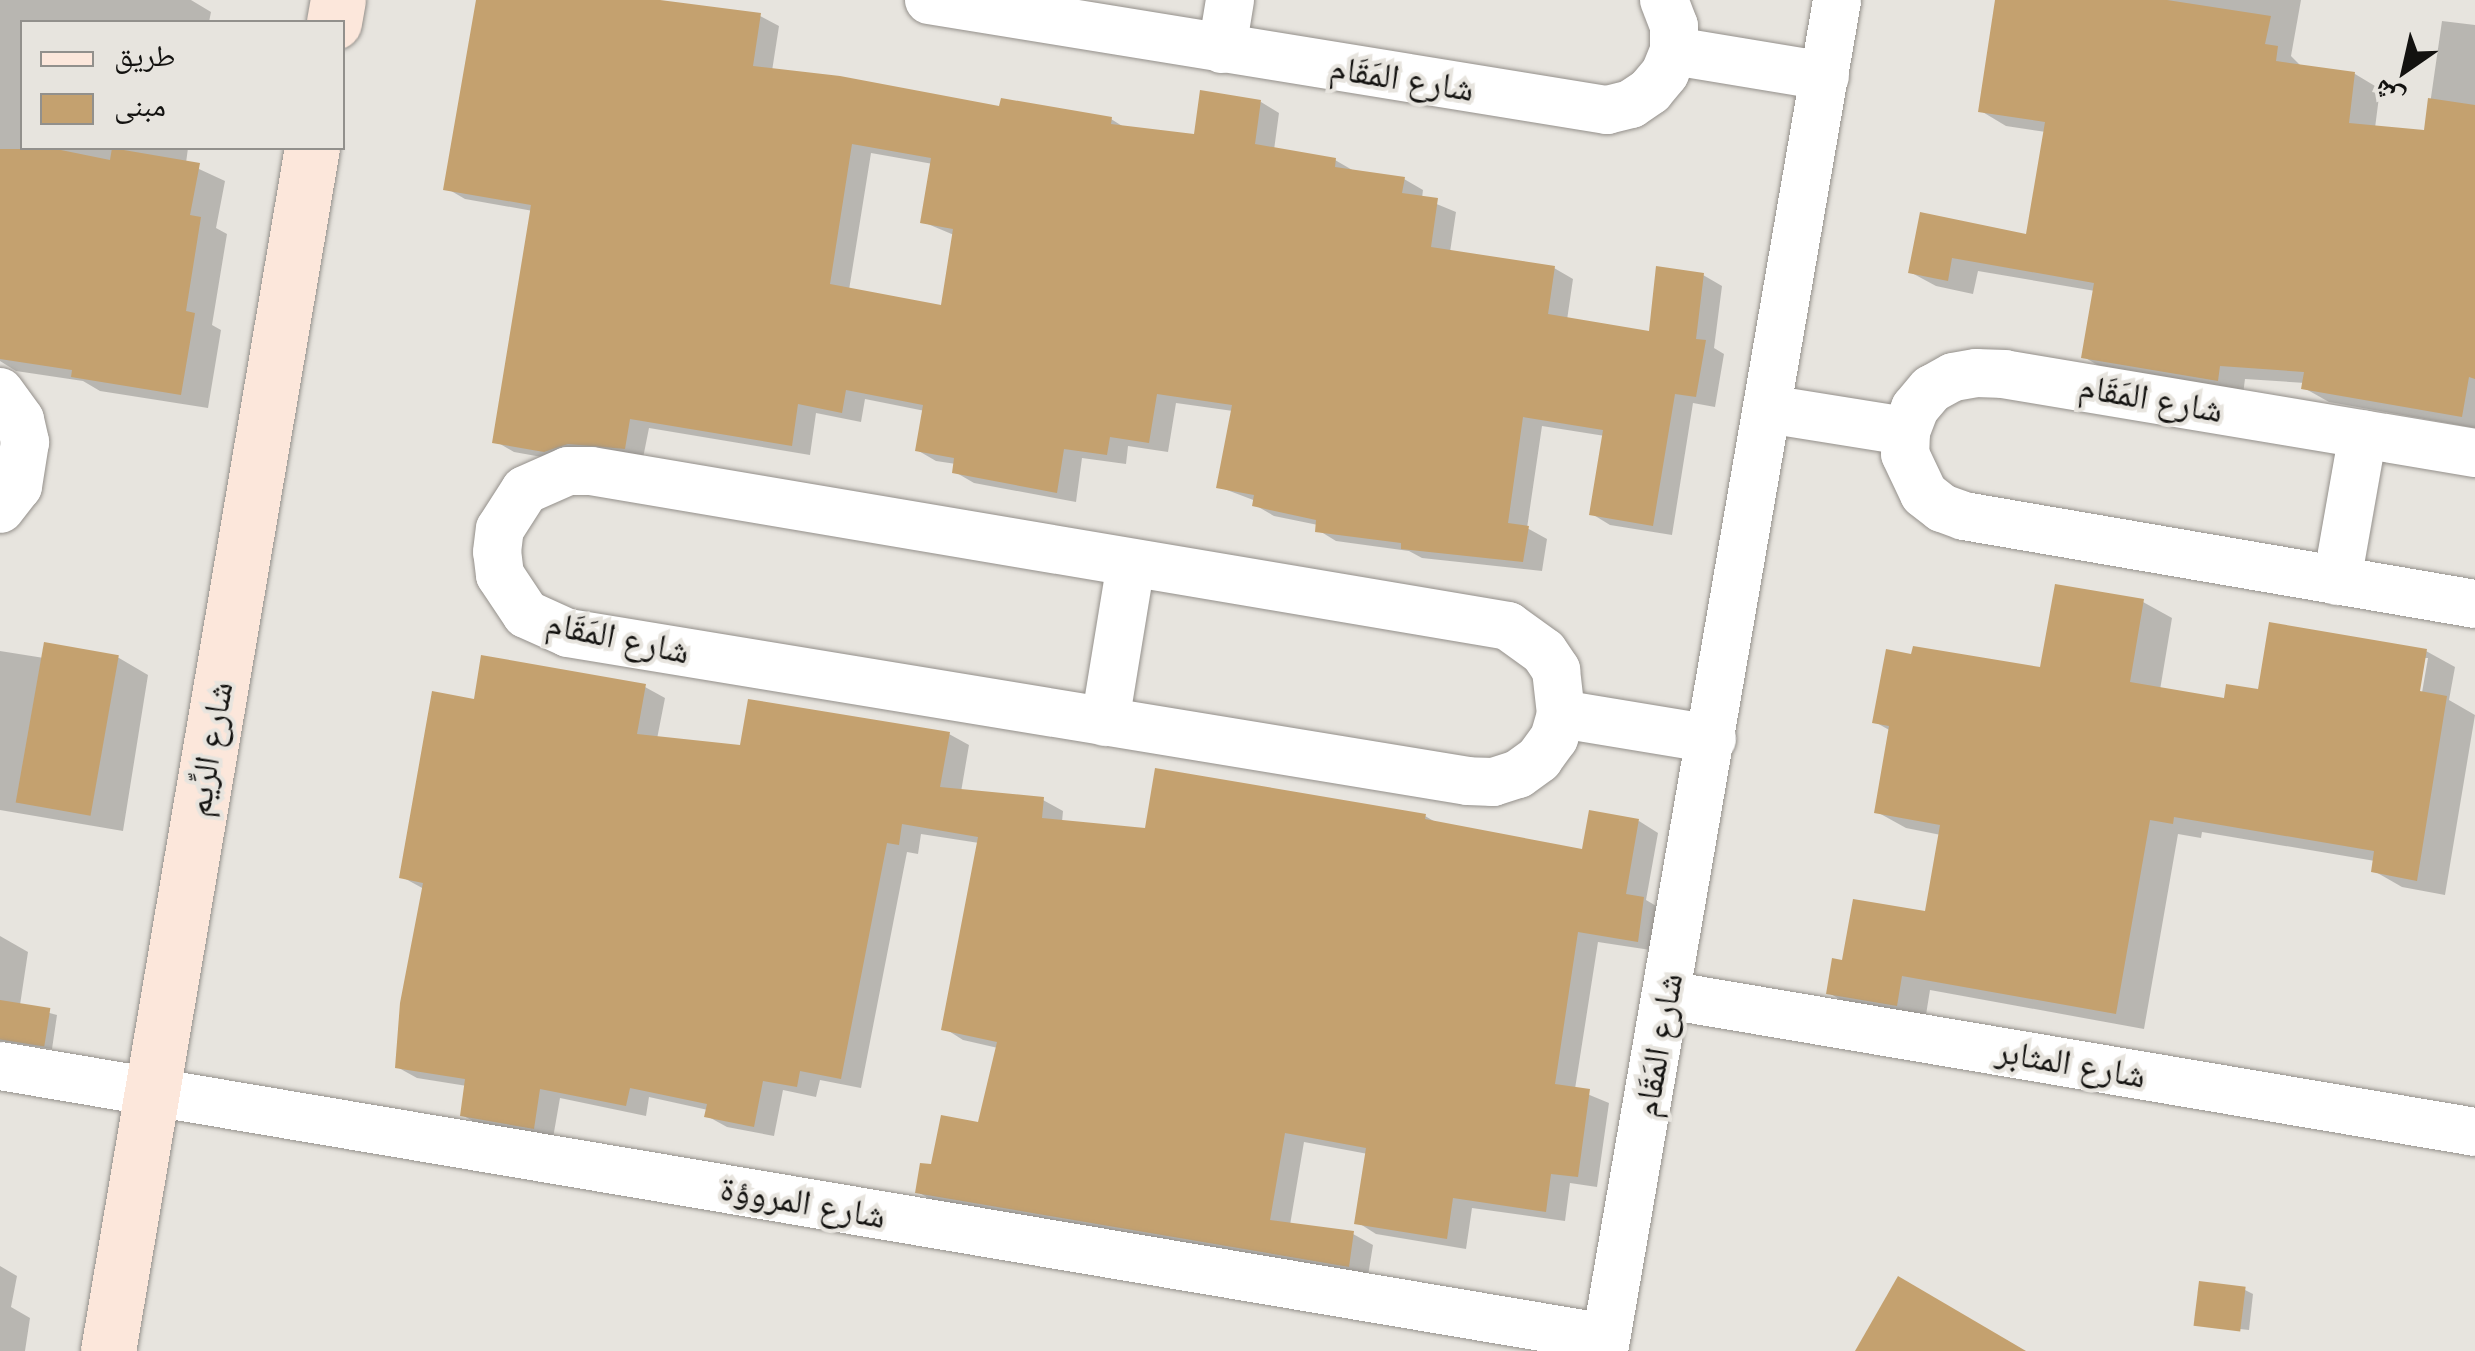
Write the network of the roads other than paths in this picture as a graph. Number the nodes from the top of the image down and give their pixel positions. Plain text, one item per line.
1 (929, 0) edge
2 (1230, 0) edge
3 (1664, 0) edge
4 (1837, 0) edge
5 (1222, 49) junction
6 (1674, 51) junction
7 (1825, 76) junction
8 (312, 150) edge
9 (0, 392) edge
10 (1768, 409) junction
11 (1906, 431) junction
12 (2362, 434) junction
13 (2475, 454) edge
14 (0, 509) edge
15 (1132, 564) junction
16 (2337, 580) junction
17 (2475, 604) edge
18 (1561, 714) junction
19 (1105, 722) junction
20 (1712, 739) junction
21 (1668, 994) junction
22 (0, 1066) edge
23 (150, 1092) junction
24 (2475, 1132) edge
25 (1605, 1344) edge
26 (108, 1351) edge

1 - 5 street, شارع المَقَام
2 - 5 street
3 - 6 street
4 - 7 street, شارع المَقَام
5 - 6 street, شارع المَقَام
6 - 7 street
7 - 10 street, شارع المَقَام
8 - 23 street, شارع الرِّيم
9 - 14 street
10 - 11 street
10 - 20 street, شارع المَقَام
11 - 12 street, شارع المَقَام
11 - 16 street
12 - 13 street, شارع المَقَام
12 - 16 street
15 - 18 street, شارع المَقَام
15 - 19 street
15 - 19 street, شارع المَقَام
16 - 17 street
18 - 19 street, شارع المَقَام
18 - 20 street
20 - 21 street, شارع المَقَام
21 - 24 street, شارع المثابر
21 - 25 street, شارع المَقَام
22 - 23 street, شارع المروؤة
23 - 25 street, شارع المروؤة
23 - 26 street, شارع الرِّيم

